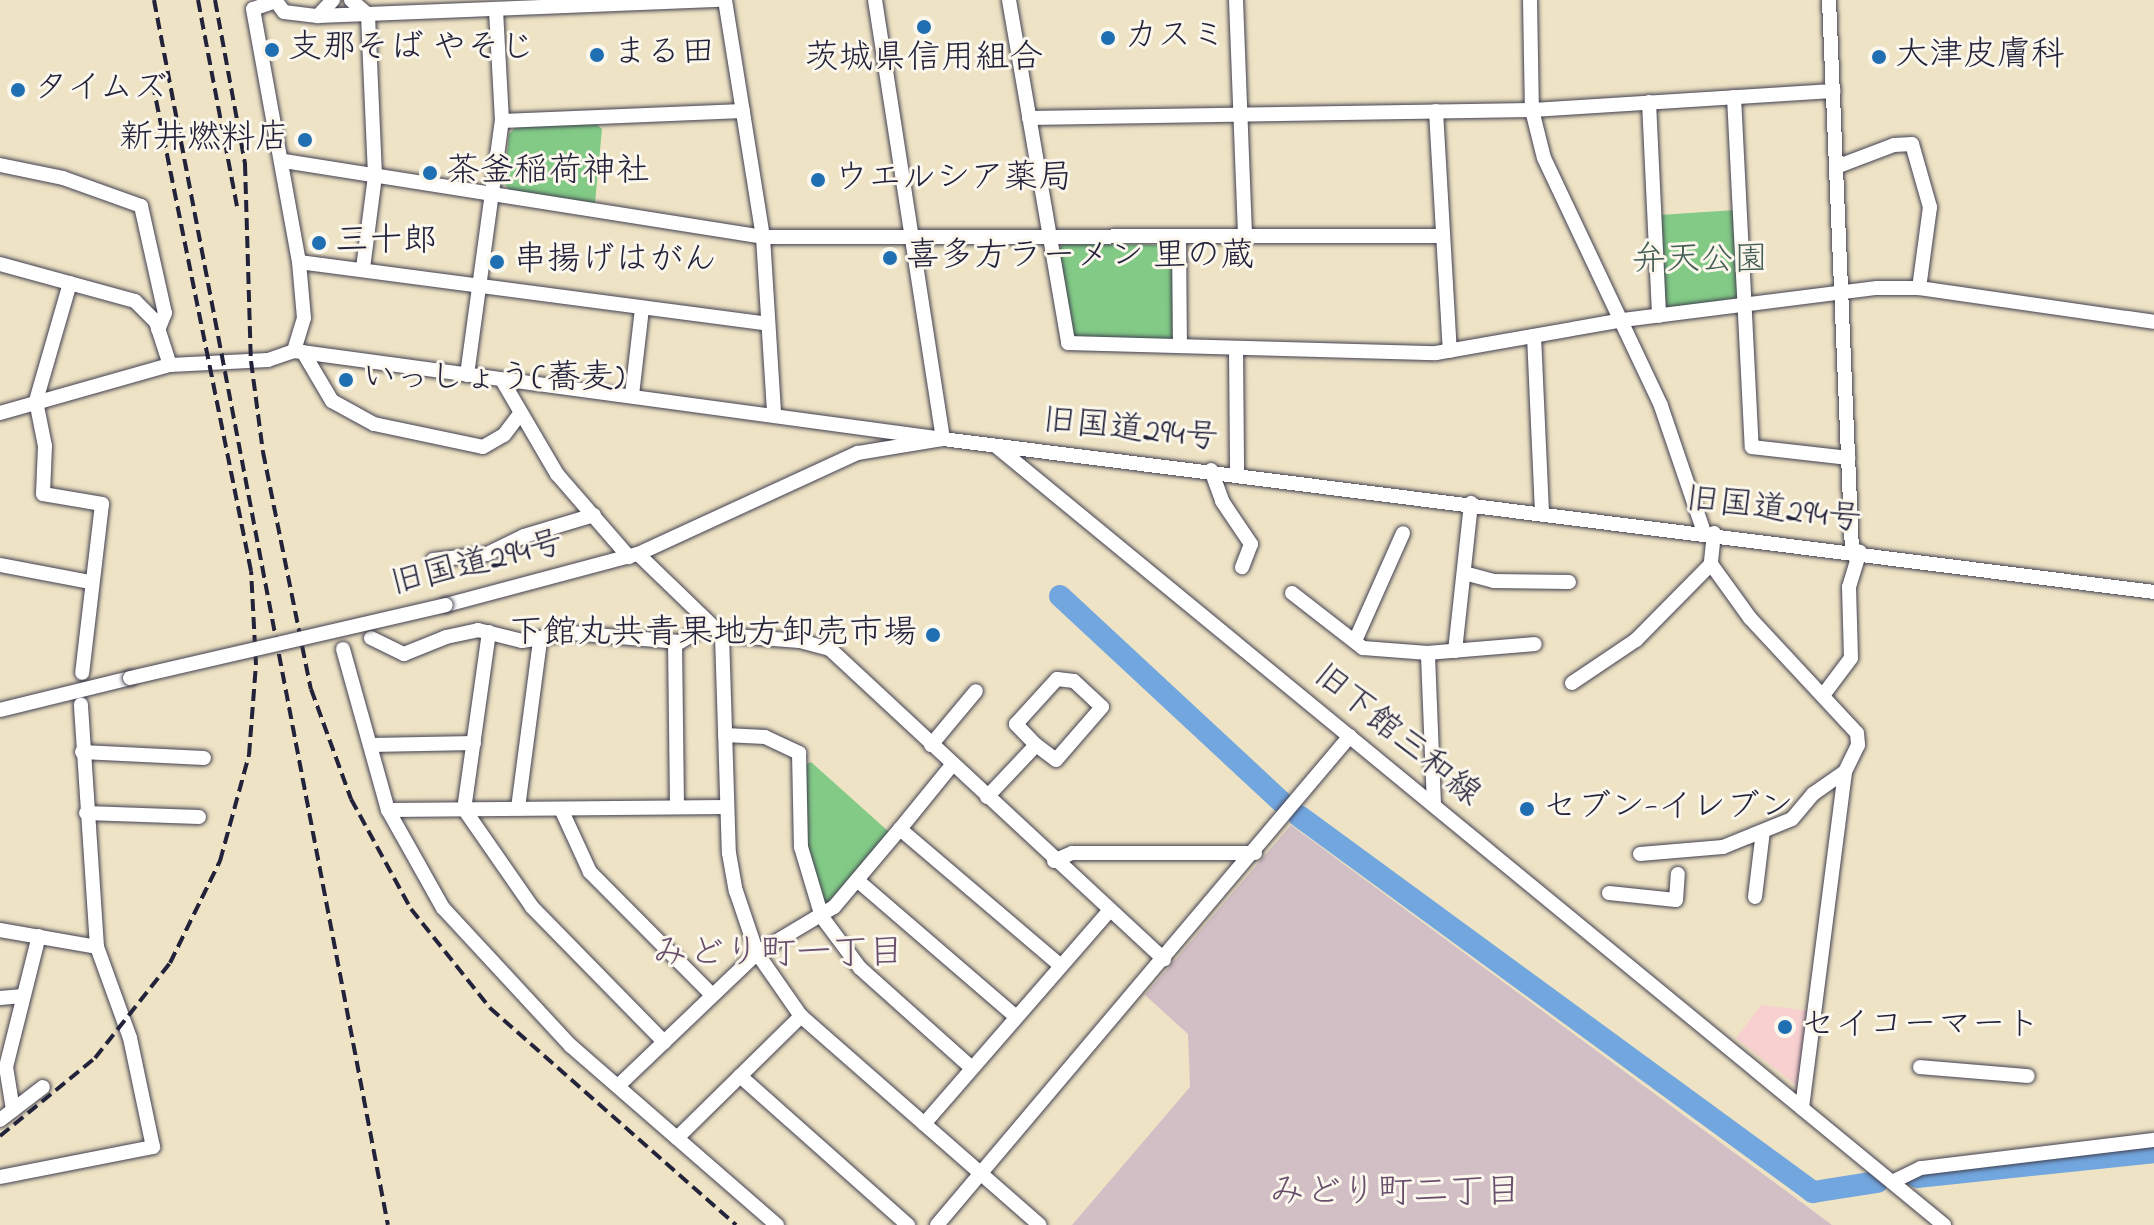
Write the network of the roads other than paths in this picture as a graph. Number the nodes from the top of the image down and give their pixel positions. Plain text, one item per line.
1 (276, 0) edge
2 (333, 0) edge
3 (351, 0) edge
4 (723, 0) edge
5 (875, 0) edge
6 (1009, 0) edge
7 (1236, 0) edge
8 (1530, 0) edge
9 (1829, 0) edge
10 (602, 2) edge
11 (496, 9) junction
12 (368, 15) junction
13 (318, 16) junction
14 (1833, 91) junction
15 (1734, 97) junction
16 (1649, 102) junction
17 (1532, 110) junction
18 (743, 111) junction
19 (1436, 111) junction
20 (1241, 115) junction
21 (1029, 118) junction
22 (502, 121) junction
23 (284, 161) junction
24 (0, 165) edge
25 (1836, 167) junction
26 (375, 176) junction
27 (493, 194) junction
28 (1245, 236) junction
29 (1443, 236) junction
30 (763, 237) junction
31 (1179, 237) junction
32 (913, 238) junction
33 (1049, 238) junction
34 (299, 262) junction
35 (0, 264) edge
36 (363, 269) junction
37 (70, 283) junction
38 (480, 285) junction
39 (1919, 288) junction
40 (1841, 295) junction
41 (1744, 306) junction
42 (642, 308) junction
43 (1659, 316) junction
44 (1623, 320) junction
45 (2154, 322) edge
46 (767, 324) junction
47 (158, 330) junction
48 (1534, 336) junction
49 (1180, 345) junction
50 (1236, 348) junction
51 (298, 351) junction
52 (1450, 351) junction
53 (170, 365) junction
54 (467, 375) junction
55 (502, 380) junction
56 (632, 395) junction
57 (36, 401) junction
58 (0, 413) edge
59 (520, 414) junction
60 (774, 414) junction
61 (943, 439) junction
62 (996, 446) junction
63 (1848, 458) junction
64 (1211, 470) junction
65 (1237, 473) junction
66 (1471, 503) junction
67 (1542, 512) junction
68 (594, 515) junction
69 (1709, 532) junction
70 (1403, 533) dead end
71 (1856, 552) junction
72 (634, 555) junction
73 (433, 559) dead end
74 (1711, 564) junction
75 (0, 565) edge
76 (1242, 567) dead end
77 (1464, 573) junction
78 (90, 582) junction
79 (1569, 582) dead end
80 (2154, 592) edge
81 (1292, 593) dead end
82 (710, 624) junction
83 (489, 632) junction
84 (722, 635) junction
85 (371, 638) dead end
86 (540, 641) junction
87 (1355, 641) junction
88 (675, 642) junction
89 (1535, 644) dead end
90 (343, 649) dead end
91 (1455, 651) junction
92 (1428, 653) junction
93 (82, 673) dead end
94 (1572, 683) dead end
95 (976, 691) dead end
96 (1824, 694) junction
97 (81, 705) dead end
98 (0, 710) edge
99 (725, 735) junction
100 (1350, 736) junction
101 (474, 743) junction
102 (371, 745) junction
103 (931, 745) junction
104 (1036, 745) junction
105 (82, 752) junction
106 (204, 758) dead end
107 (952, 765) junction
108 (1845, 772) junction
109 (987, 797) junction
110 (1434, 805) junction
111 (677, 807) junction
112 (726, 807) junction
113 (518, 808) junction
114 (464, 809) junction
115 (561, 809) junction
116 (388, 810) junction
117 (86, 813) junction
118 (199, 817) dead end
119 (900, 829) junction
120 (1763, 831) junction
121 (1255, 853) junction
122 (1640, 854) dead end
123 (1054, 861) junction
124 (1678, 874) dead end
125 (857, 880) junction
126 (1609, 893) dead end
127 (1755, 897) dead end
128 (1110, 910) junction
129 (822, 917) junction
130 (0, 930) edge
131 (39, 936) junction
132 (97, 947) junction
133 (757, 953) junction
134 (1164, 959) junction
135 (1061, 966) junction
136 (712, 995) junction
137 (23, 996) junction
138 (0, 998) edge
139 (801, 1016) junction
140 (1016, 1017) junction
141 (664, 1042) junction
142 (1920, 1067) dead end
143 (972, 1068) junction
144 (740, 1076) junction
145 (2028, 1076) dead end
146 (618, 1086) junction
147 (43, 1087) dead end
148 (1802, 1108) junction
149 (13, 1110) junction
150 (0, 1120) edge
151 (924, 1124) junction
152 (677, 1138) junction
153 (2154, 1140) edge
154 (980, 1174) junction
155 (0, 1177) edge
156 (1892, 1182) junction
157 (777, 1225) edge
158 (908, 1225) edge
159 (937, 1225) edge
160 (1040, 1225) edge
161 (1944, 1225) edge

1 - 13 street
1 - 23 street
2 - 13 street
3 - 12 street
4 - 10 street
4 - 18 street
5 - 32 street
6 - 21 street
7 - 20 street
8 - 17 street
9 - 14 street
10 - 11 street
11 - 12 street
11 - 22 street
12 - 13 street
12 - 26 street
14 - 15 street
14 - 25 street
15 - 16 street
15 - 41 street
16 - 17 street
16 - 43 street
17 - 19 street
17 - 44 street
18 - 22 street
18 - 30 street
19 - 20 street
19 - 29 street
20 - 21 street
20 - 28 street
21 - 33 street
22 - 27 street
23 - 26 street
23 - 34 street
24 - 47 street
25 - 39 street
25 - 40 street
26 - 27 street
26 - 36 street
27 - 30 street
27 - 38 street
28 - 29 street
28 - 31 street
29 - 52 street
30 - 32 street
30 - 46 street
31 - 33 street
31 - 49 street
32 - 33 street
32 - 61 street
33 - 49 street
34 - 36 street
34 - 51 street
35 - 37 street
36 - 38 street
37 - 47 street
37 - 57 street
38 - 42 street
38 - 54 street
39 - 40 street
39 - 45 street
40 - 41 street
40 - 63 street
41 - 43 street
41 - 63 street
42 - 46 street
42 - 56 street
43 - 44 street
44 - 48 street
44 - 69 street
46 - 60 street
47 - 53 street
48 - 52 street
48 - 67 street
49 - 50 street
50 - 52 street
50 - 65 street
51 - 53 street
51 - 54 street
51 - 59 street
53 - 57 street
54 - 55 street
55 - 56 street
55 - 59 street
56 - 60 street
57 - 58 street
57 - 78 street
59 - 68 street
60 - 61 street
61 - 62 street, 旧国道294号
61 - 72 street, 旧国道294号
62 - 64 street, 旧国道294号
62 - 100 street, 旧下館三和線
63 - 71 street
64 - 65 street, 旧国道294号
64 - 76 street
65 - 66 street, 旧国道294号
66 - 67 street, 旧国道294号
66 - 77 street
67 - 69 street, 旧国道294号
68 - 72 street
68 - 73 street
69 - 71 street, 旧国道294号
69 - 74 street
70 - 87 street
71 - 80 street, 旧国道294号
71 - 96 street
72 - 82 street
72 - 98 street, 旧国道294号, bridge
74 - 94 street
74 - 96 street
75 - 78 street
77 - 79 street
77 - 91 street
78 - 93 street
81 - 87 street
82 - 84 street
82 - 88 street
83 - 85 street
83 - 86 street
83 - 101 street
84 - 99 street
84 - 103 street
86 - 88 street
86 - 113 street
87 - 92 street
88 - 111 street
89 - 91 street
90 - 102 street
91 - 92 street
92 - 110 street
95 - 103 street
96 - 108 street
97 - 105 street
99 - 112 street
99 - 129 street
100 - 110 street, 旧下館三和線
100 - 121 street
101 - 102 street
101 - 114 street
102 - 116 street
103 - 107 street
104 - 104 street
104 - 109 street
105 - 106 street
105 - 117 street
107 - 109 street
107 - 119 street
108 - 120 street
108 - 148 street
109 - 123 street
110 - 148 street, 旧下館三和線
111 - 112 street
111 - 115 street
112 - 133 street
113 - 114 street
113 - 115 street
114 - 116 street
114 - 141 street
115 - 136 street
116 - 146 street
117 - 118 street
117 - 132 street
119 - 125 street
119 - 135 street
120 - 122 street
120 - 127 street
121 - 123 street
121 - 134 street
123 - 128 street
124 - 126 street
125 - 129 street
125 - 140 street
128 - 134 street
128 - 135 street
129 - 133 street
129 - 143 street
130 - 131 street
131 - 132 street
131 - 137 street
132 - 155 street
133 - 136 street
133 - 139 street
134 - 154 street
135 - 140 street
136 - 141 street
137 - 138 street
137 - 149 street
139 - 144 street
139 - 151 street
140 - 143 street
141 - 146 street
142 - 145 street
143 - 151 street
144 - 152 street
144 - 158 street
146 - 152 street
147 - 149 street
148 - 156 street, 旧下館三和線
149 - 150 street
151 - 154 street
152 - 157 street
153 - 156 street
154 - 159 street
154 - 160 street
156 - 161 street, 旧下館三和線

